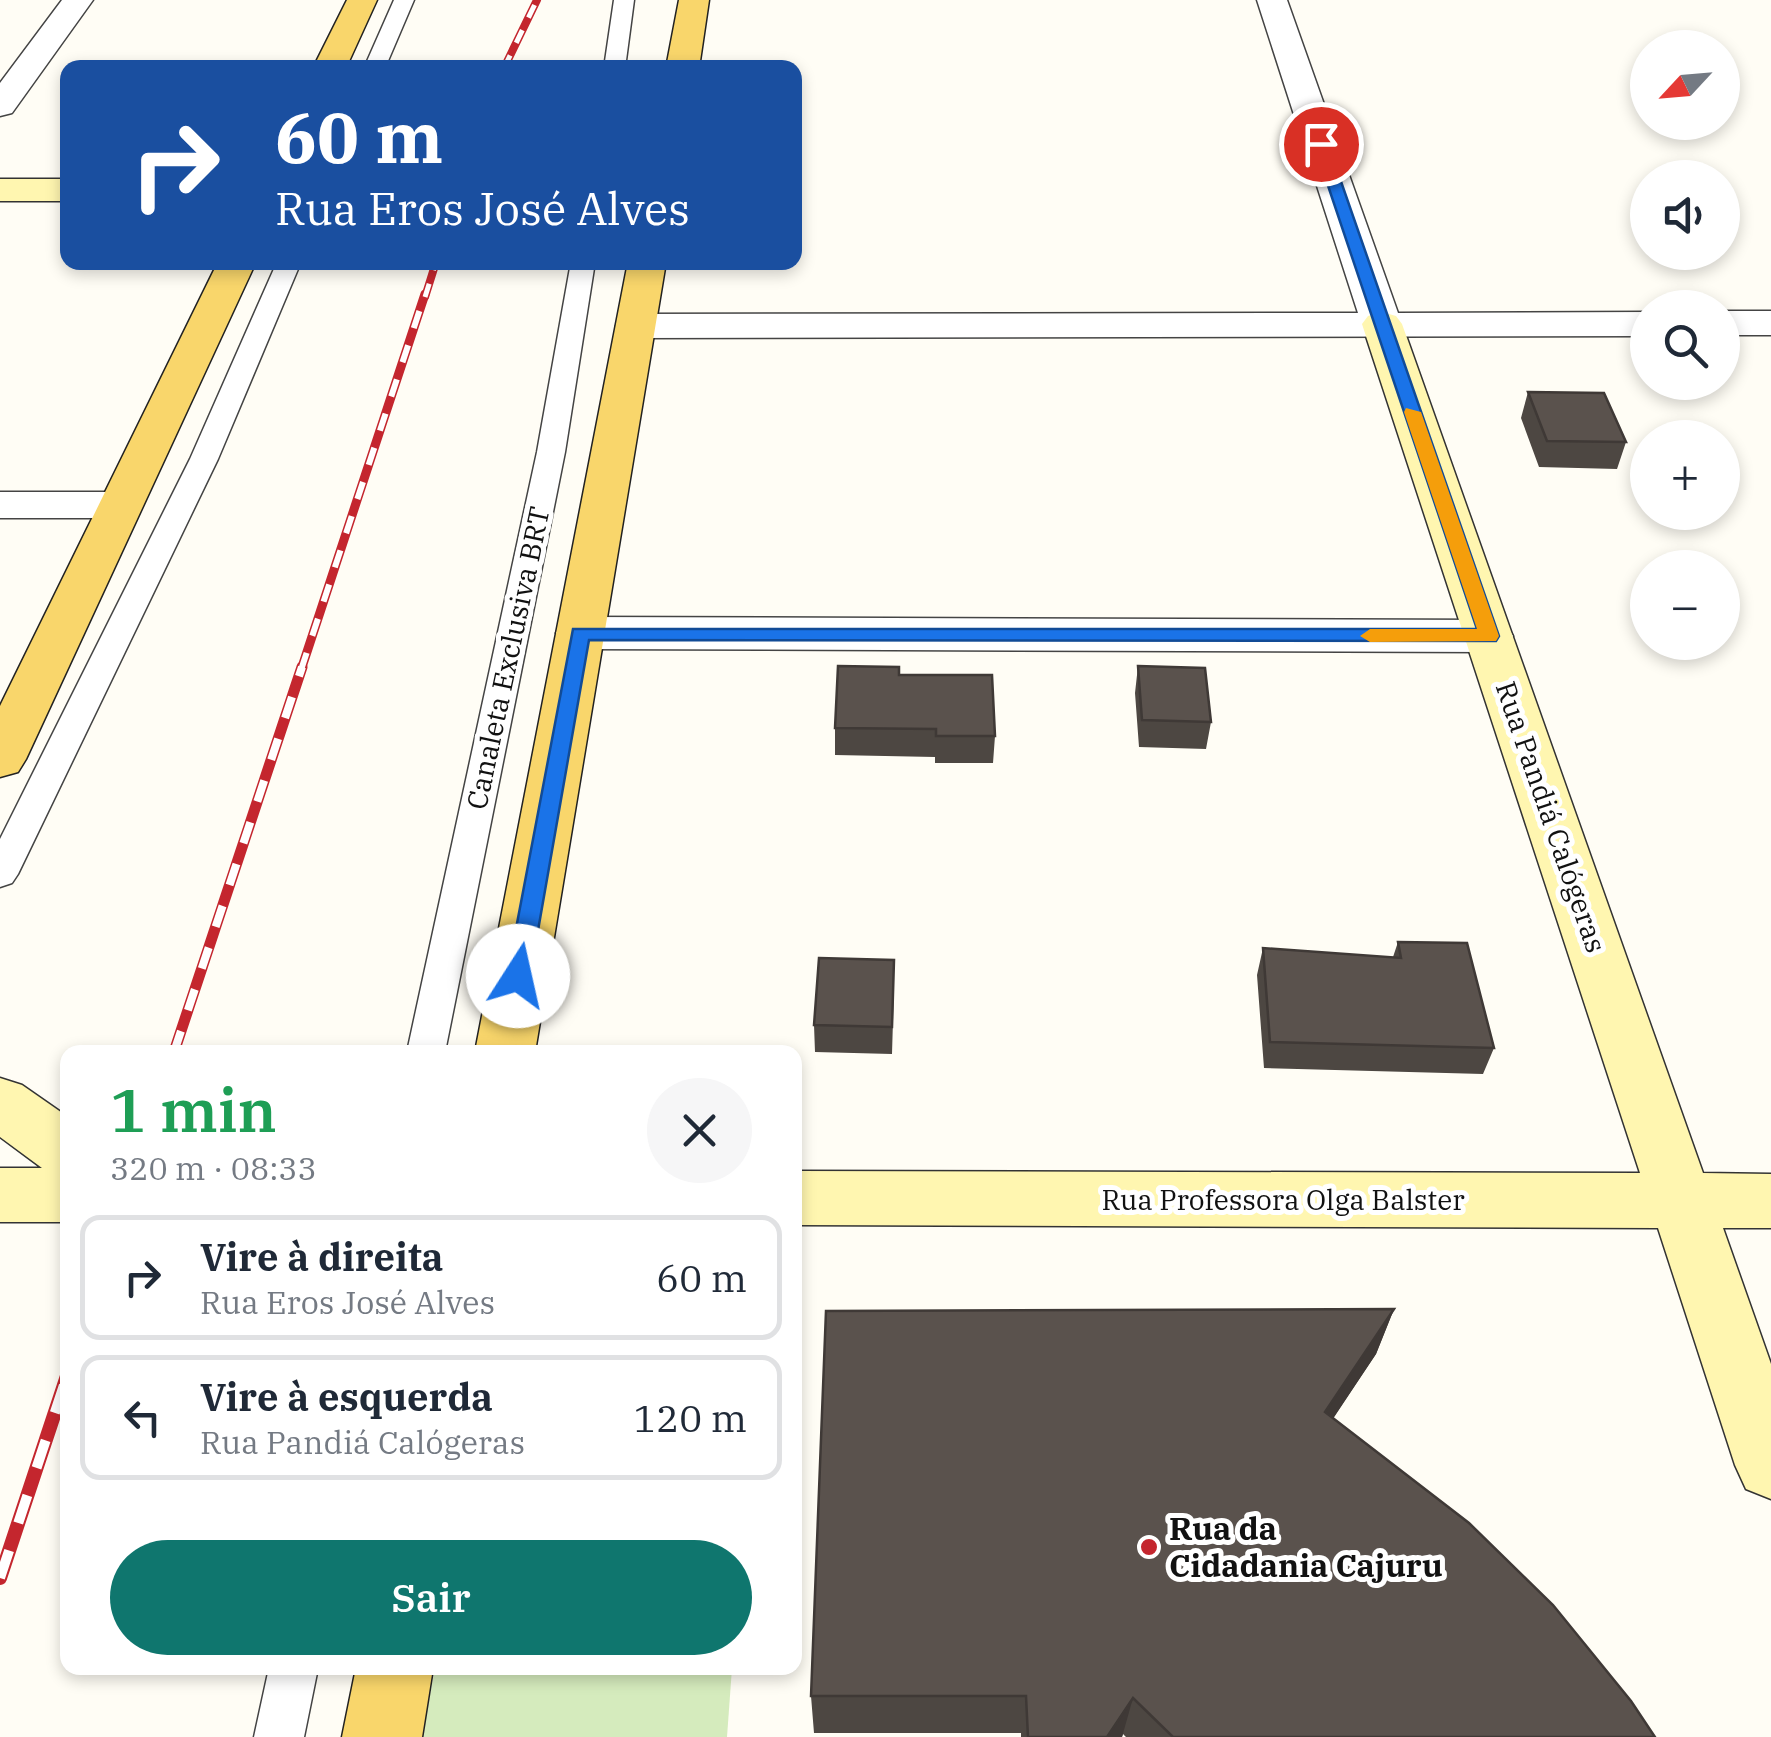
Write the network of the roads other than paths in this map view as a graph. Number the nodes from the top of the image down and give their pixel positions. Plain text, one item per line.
1 (78, 0) edge
2 (362, 0) edge
3 (404, 0) edge
4 (624, 0) edge
5 (694, 0) edge
6 (1272, 0) edge
7 (334, 60) edge
8 (378, 60) edge
9 (615, 60) edge
10 (683, 60) edge
11 (0, 106) edge
12 (0, 190) edge
13 (60, 190) edge
14 (232, 270) edge
15 (286, 270) edge
16 (582, 270) edge
17 (646, 270) edge
18 (1771, 323) edge
19 (1382, 324) junction
20 (1630, 324) edge
21 (1740, 324) edge
22 (636, 326) junction
23 (0, 506) edge
24 (120, 506) junction
25 (580, 633) junction
26 (1489, 636) junction
27 (0, 759) edge
28 (0, 874) edge
29 (427, 1045) edge
30 (506, 1045) edge
31 (0, 1104) edge
32 (60, 1146) edge
33 (0, 1195) edge
34 (60, 1195) edge
35 (802, 1198) edge
36 (1681, 1201) junction
37 (1771, 1201) edge
38 (1771, 1464) edge
39 (292, 1675) edge
40 (394, 1675) edge
41 (279, 1737) edge
42 (382, 1737) edge

1 - 11 street
2 - 7 main road
3 - 8 lane
4 - 9 lane
5 - 10 main road
6 - 19 street, Rua Pandiá Calógeras
12 - 13 street
14 - 24 main road
15 - 28 lane
16 - 29 lane, Canaleta Exclusiva BRT
17 - 22 main road
18 - 21 street
19 - 20 street
19 - 22 street
19 - 26 street, Rua Pandiá Calógeras
22 - 25 main road
23 - 24 street
24 - 27 main road
25 - 26 street
25 - 30 main road
26 - 36 street, Rua Pandiá Calógeras
31 - 32 street
33 - 34 street
35 - 36 street, Rua Professora Olga Balster
36 - 37 street, Rua Professora Olga Balster
36 - 38 street, Rua Pandiá Calógeras
39 - 41 lane
40 - 42 main road

